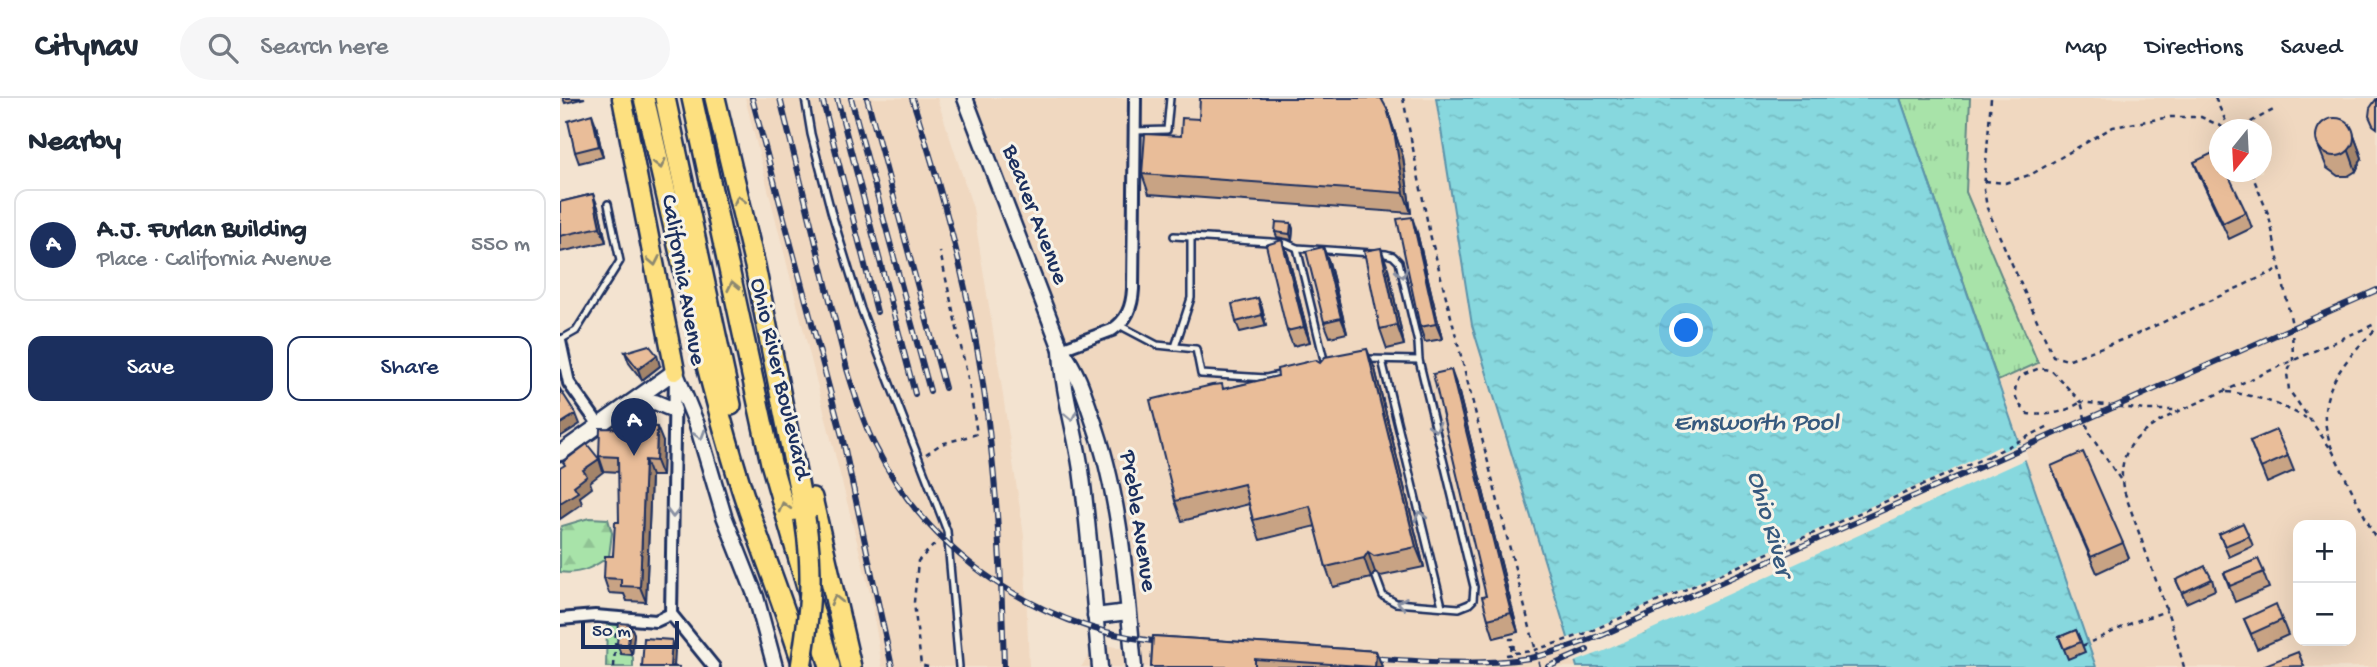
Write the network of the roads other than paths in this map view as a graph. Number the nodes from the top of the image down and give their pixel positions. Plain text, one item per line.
1 (622, 98) edge
2 (644, 98) edge
3 (664, 98) edge
4 (692, 98) edge
5 (715, 98) edge
6 (806, 98) edge
7 (965, 98) edge
8 (1135, 98) edge
9 (1170, 98) edge
10 (1135, 131) junction
11 (608, 204) dead end
12 (1174, 236) dead end
13 (1191, 237) junction
14 (1297, 248) junction
15 (755, 267) junction
16 (1119, 325) junction
17 (560, 341) edge
18 (1175, 347) junction
19 (1061, 349) junction
20 (1357, 359) edge
21 (1382, 360) junction
22 (1419, 360) junction
23 (1336, 361) edge
24 (1312, 367) edge
25 (1324, 367) junction
26 (675, 371) junction
27 (1289, 373) edge
28 (626, 406) junction
29 (674, 410) junction
30 (599, 425) junction
31 (560, 453) edge
32 (1376, 577) dead end
33 (783, 601) junction
34 (1442, 606) junction
35 (1128, 612) junction
36 (671, 614) junction
37 (1095, 616) junction
38 (560, 620) edge
39 (714, 667) edge
40 (775, 667) edge
41 (803, 667) edge
42 (830, 667) edge
43 (851, 667) edge
44 (959, 667) edge
45 (1100, 667) edge
46 (1134, 667) edge

1 -> 26 main road, California Avenue
2 -> 33 highway
3 - 33 highway, Ohio River Boulevard
42 -> 4 highway, Ohio River Boulevard
15 -> 5 highway
6 - 44 lane
7 - 19 street, Beaver Avenue
8 - 10 street
9 - 10 lane
10 - 16 street
11 - 17 lane
12 - 13 lane
13 - 14 lane
13 - 18 lane
14 -> 22 lane
14 - 25 lane
15 - 41 highway, bridge
43 -> 15 highway
16 - 18 lane
16 - 19 street
17 - 30 street
18 - 27 lane
19 - 35 street, Preble Avenue
19 -> 37 street, Preble Avenue
20 - 21 lane
21 - 22 lane
34 -> 21 lane
22 -> 34 lane
23 - 25 lane
24 - 25 lane
26 - 28 street
26 - 29 street, California Avenue
26 -> 40 street
28 - 29 street
28 - 30 street
29 -> 36 street, California Avenue
30 - 31 street
34 -> 32 lane
33 - 41 highway
35 - 37 street
35 - 46 street, Preble Avenue
36 - 38 street
36 - 39 street
37 - 45 street, Preble Avenue

